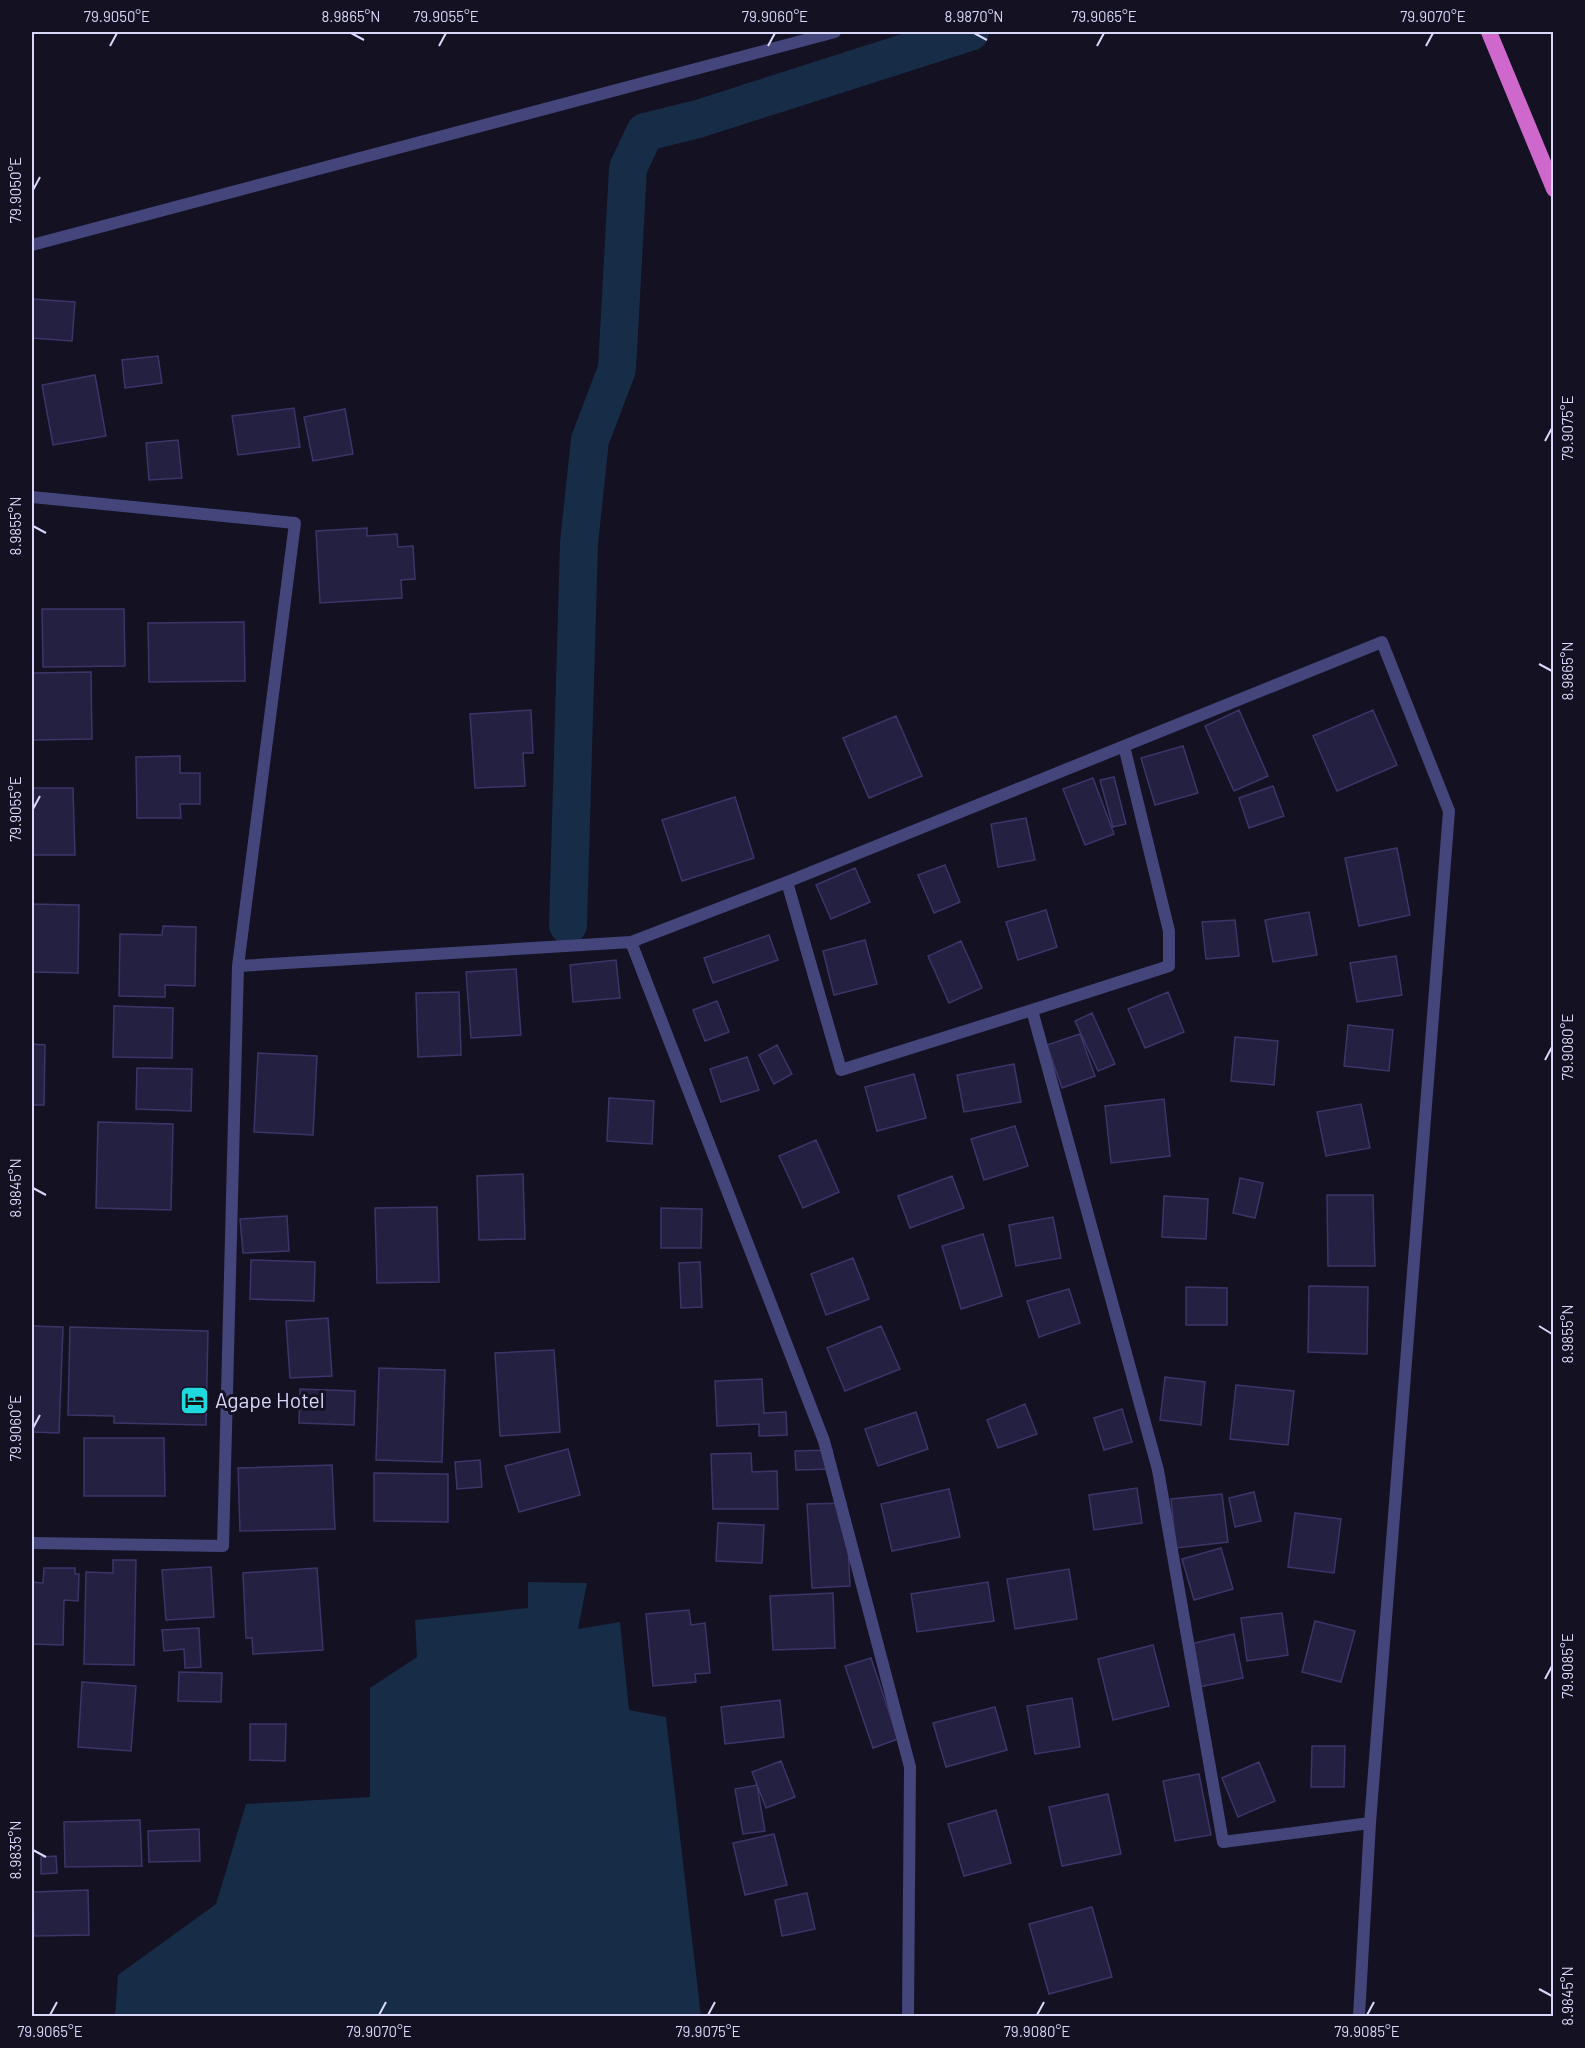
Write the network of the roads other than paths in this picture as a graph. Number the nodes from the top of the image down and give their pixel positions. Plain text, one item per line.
1 (835, 32) edge
2 (1489, 32) edge
3 (1554, 189) edge
4 (32, 245) edge
5 (32, 497) edge
6 (1124, 746) junction
7 (788, 882) junction
8 (631, 942) junction
9 (237, 966) junction
10 (1032, 1010) junction
11 (32, 1543) edge
12 (1370, 1823) junction
13 (908, 2016) edge
14 (1359, 2016) edge

1 - 4 street
2 - 3 highway
5 - 9 street
6 - 7 street
6 - 10 street
6 - 12 street
7 - 8 street
7 - 10 street
8 - 9 street
8 - 13 street
9 - 11 street
10 - 12 street
12 - 14 street

